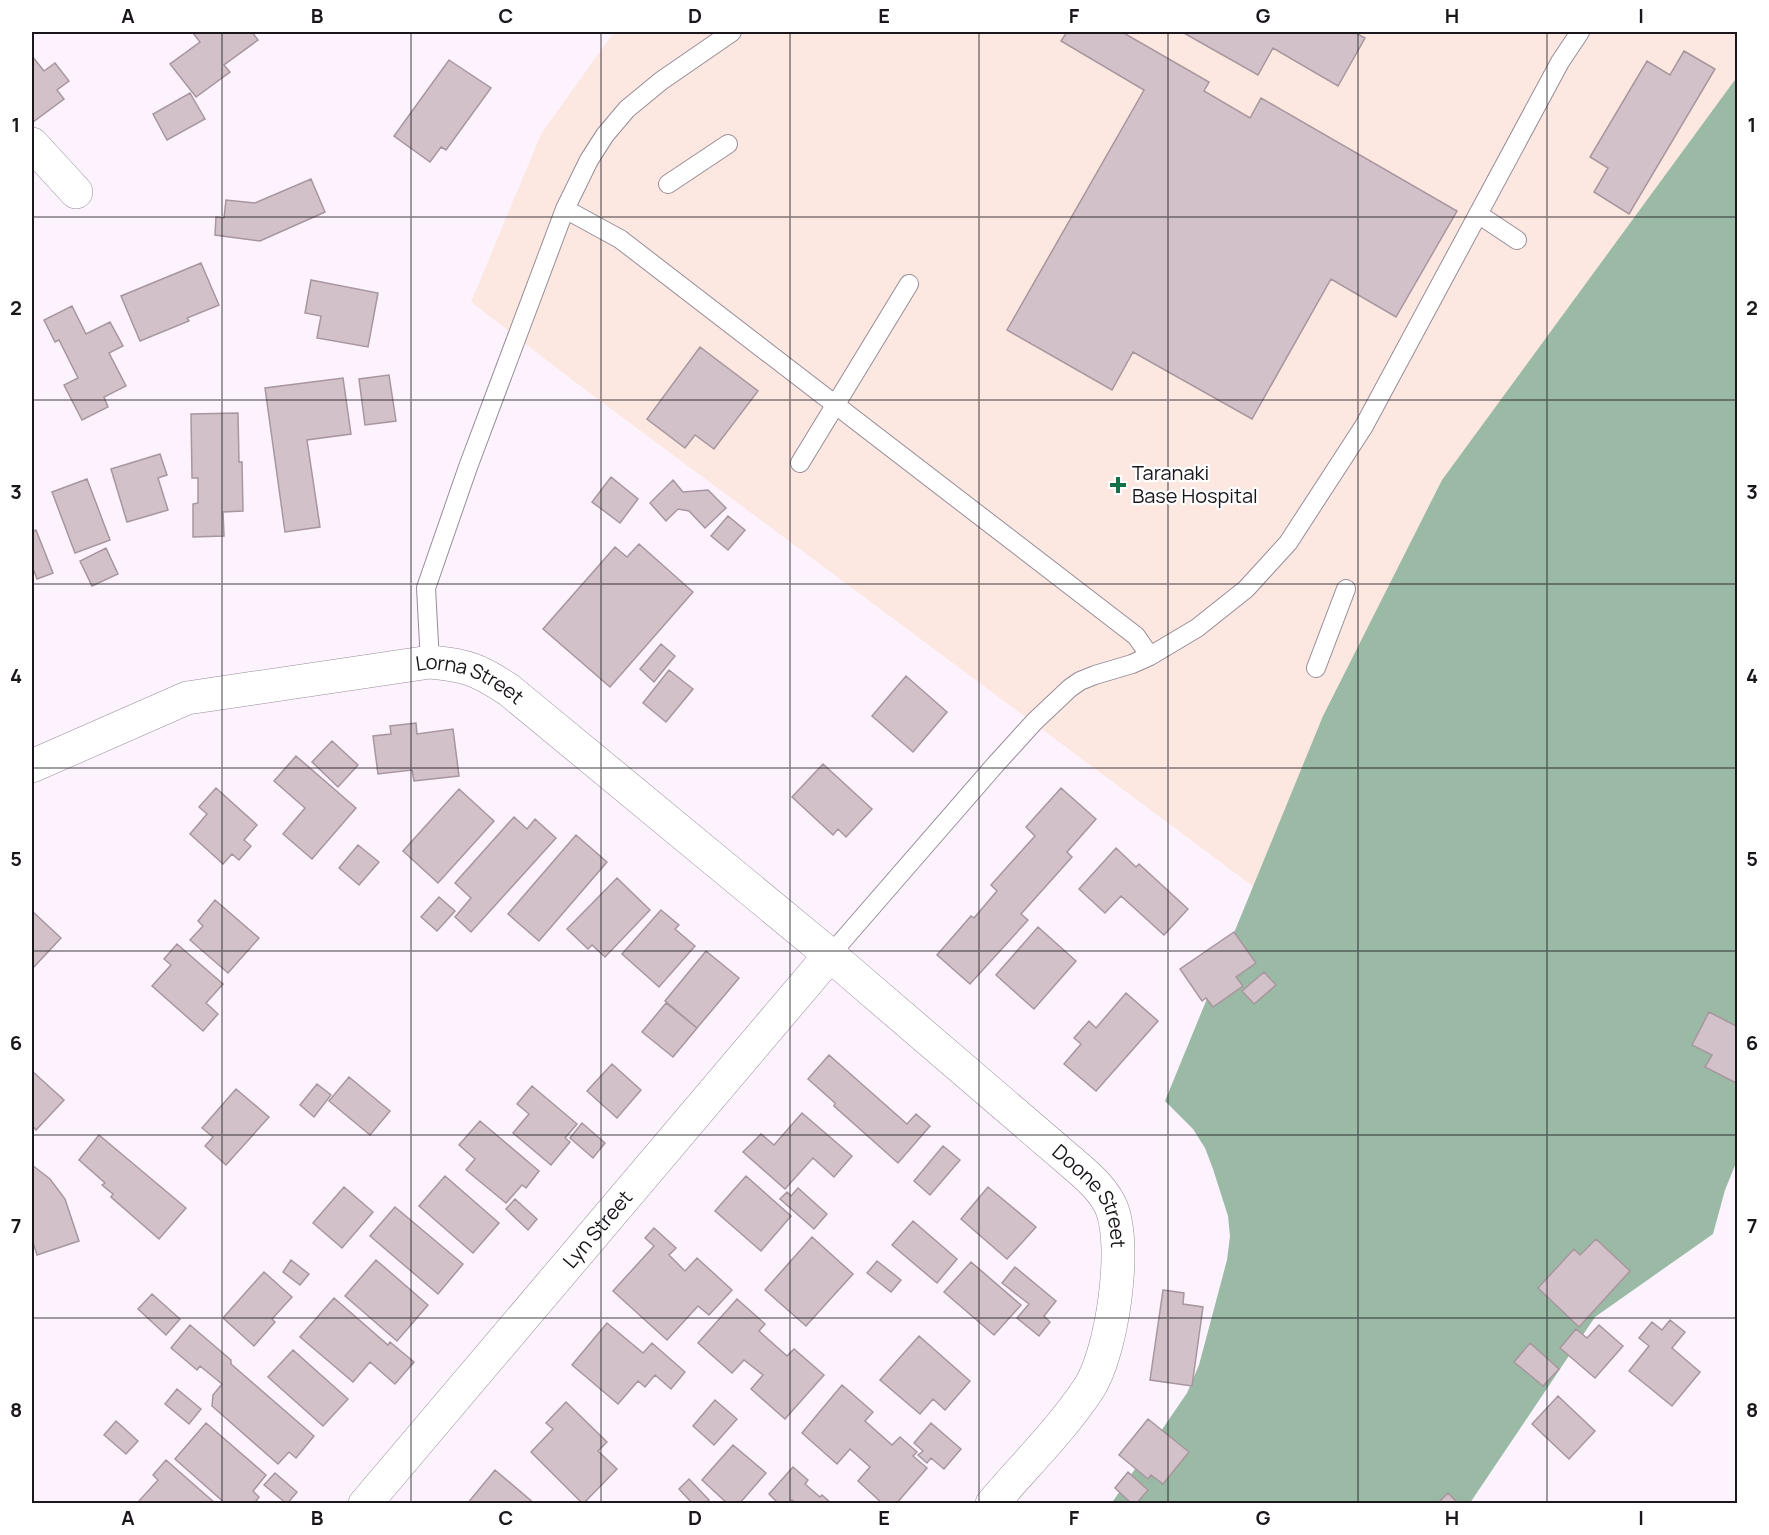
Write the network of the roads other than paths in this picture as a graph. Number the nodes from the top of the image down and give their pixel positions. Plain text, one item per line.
1 (732, 32) edge
2 (1580, 32) edge
3 (32, 144) edge
4 (728, 144) dead end
5 (668, 184) dead end
6 (76, 192) dead end
7 (565, 209) junction
8 (1478, 214) junction
9 (1517, 240) dead end
10 (909, 284) dead end
11 (836, 405) junction
12 (800, 463) dead end
13 (1347, 590) dead end
14 (1150, 656) junction
15 (430, 662) junction
16 (1316, 668) dead end
17 (32, 766) edge
18 (830, 955) junction
19 (365, 1503) edge
20 (992, 1503) edge

1 - 7 lane
2 - 8 lane
3 - 6 street
4 - 5 lane
7 - 11 lane
7 - 15 lane
8 - 9 lane
8 - 14 lane
10 - 11 lane
11 - 12 lane
11 - 14 lane
13 - 16 lane
14 - 18 lane
15 - 17 street, Lorna Street
15 - 18 street, Lorna Street
18 - 19 street, Lyn Street
18 - 20 street, Doone Street

